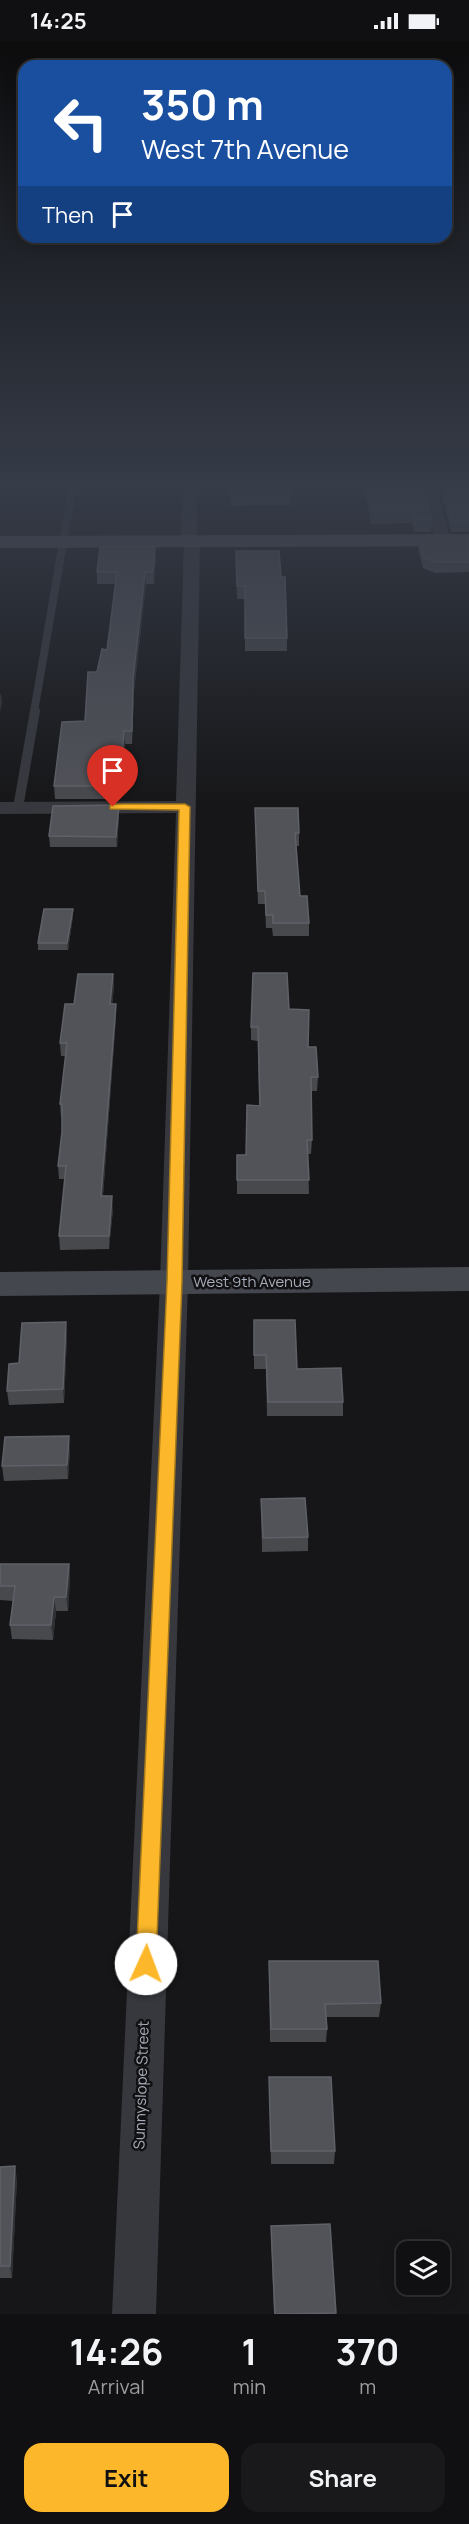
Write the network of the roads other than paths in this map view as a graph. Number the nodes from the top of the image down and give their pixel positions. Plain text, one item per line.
1 (54, 596) edge
2 (191, 596) edge
3 (185, 807) junction
4 (9, 808) edge
5 (469, 1280) edge
6 (174, 1282) junction
7 (0, 1284) edge
8 (134, 2314) edge

1 - 4 lane
2 - 3 street, Sunnyslope Street
3 - 4 street
3 - 6 street, Sunnyslope Street
5 - 6 street, West 9th Avenue
6 - 7 street, West 9th Avenue
6 - 8 street, Sunnyslope Street

